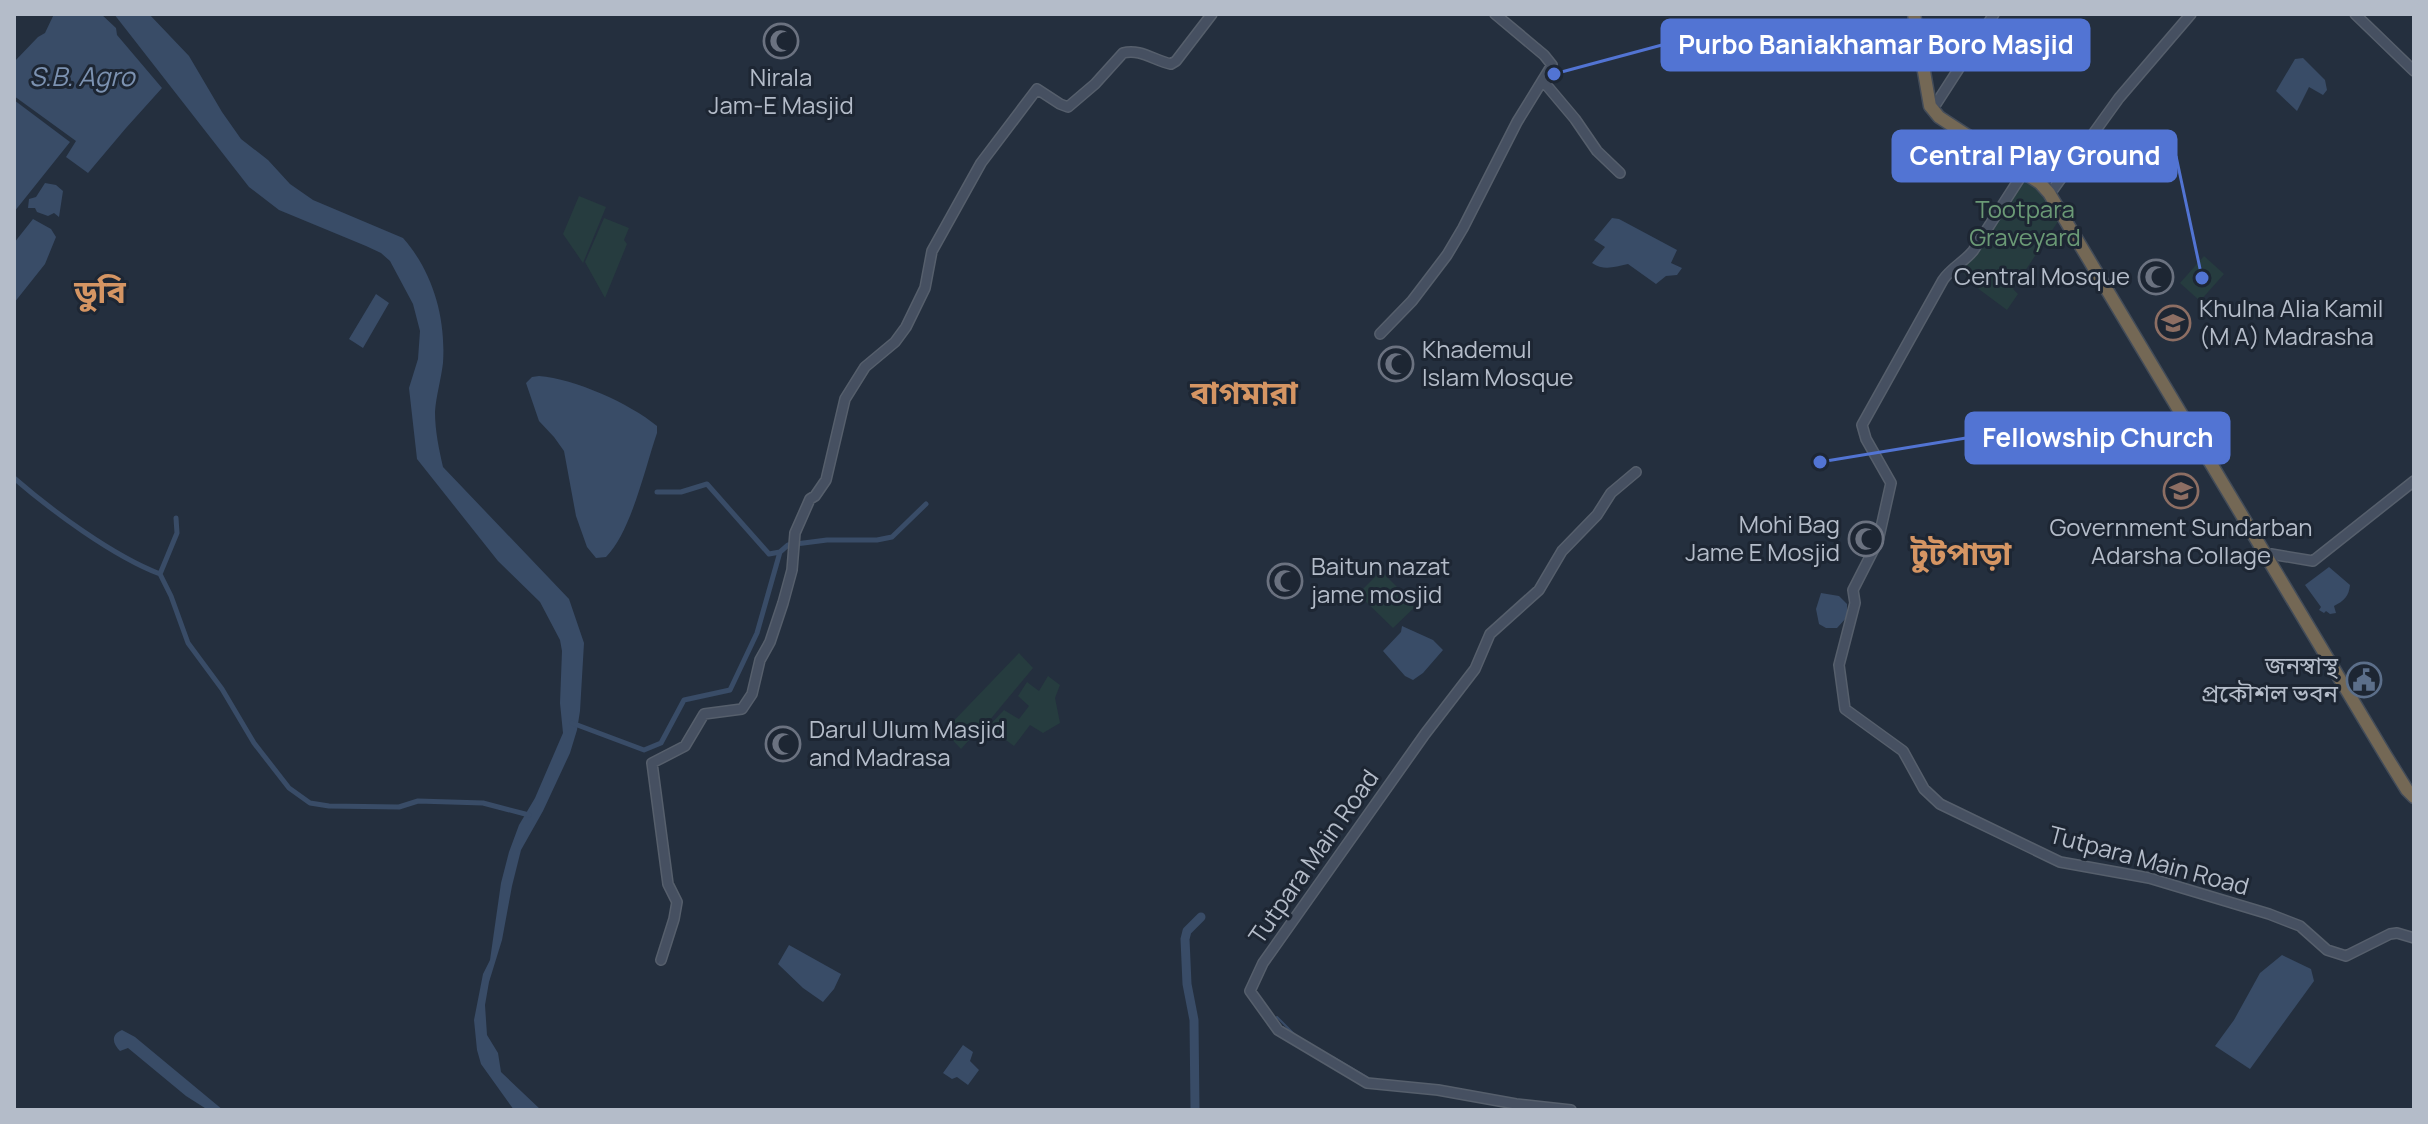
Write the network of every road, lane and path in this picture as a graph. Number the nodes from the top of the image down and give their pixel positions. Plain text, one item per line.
1 (1212, 14) edge
2 (1495, 14) edge
3 (1917, 14) edge
4 (1994, 14) edge
5 (2191, 14) edge
6 (2355, 14) edge
7 (2414, 71) edge
8 (1543, 81) junction
9 (1936, 104) junction
10 (2025, 170) junction
11 (1620, 173) dead end
12 (2052, 191) junction
13 (1380, 334) dead end
14 (1636, 472) dead end
15 (2414, 481) edge
16 (2271, 554) junction
17 (2414, 796) edge
18 (2414, 938) edge
19 (661, 960) dead end
20 (1571, 1110) edge

1 - 19 street
2 - 8 street
3 - 9 highway
3 - 10 highway
4 - 9 street
5 - 12 street
6 - 7 street
8 - 11 street
8 - 13 street
9 - 10 highway
10 - 12 highway
10 - 17 highway
10 - 18 street, Tutpara Main Road
12 - 16 highway
14 - 20 street, Tutpara Main Road
15 - 16 street
16 - 17 highway

